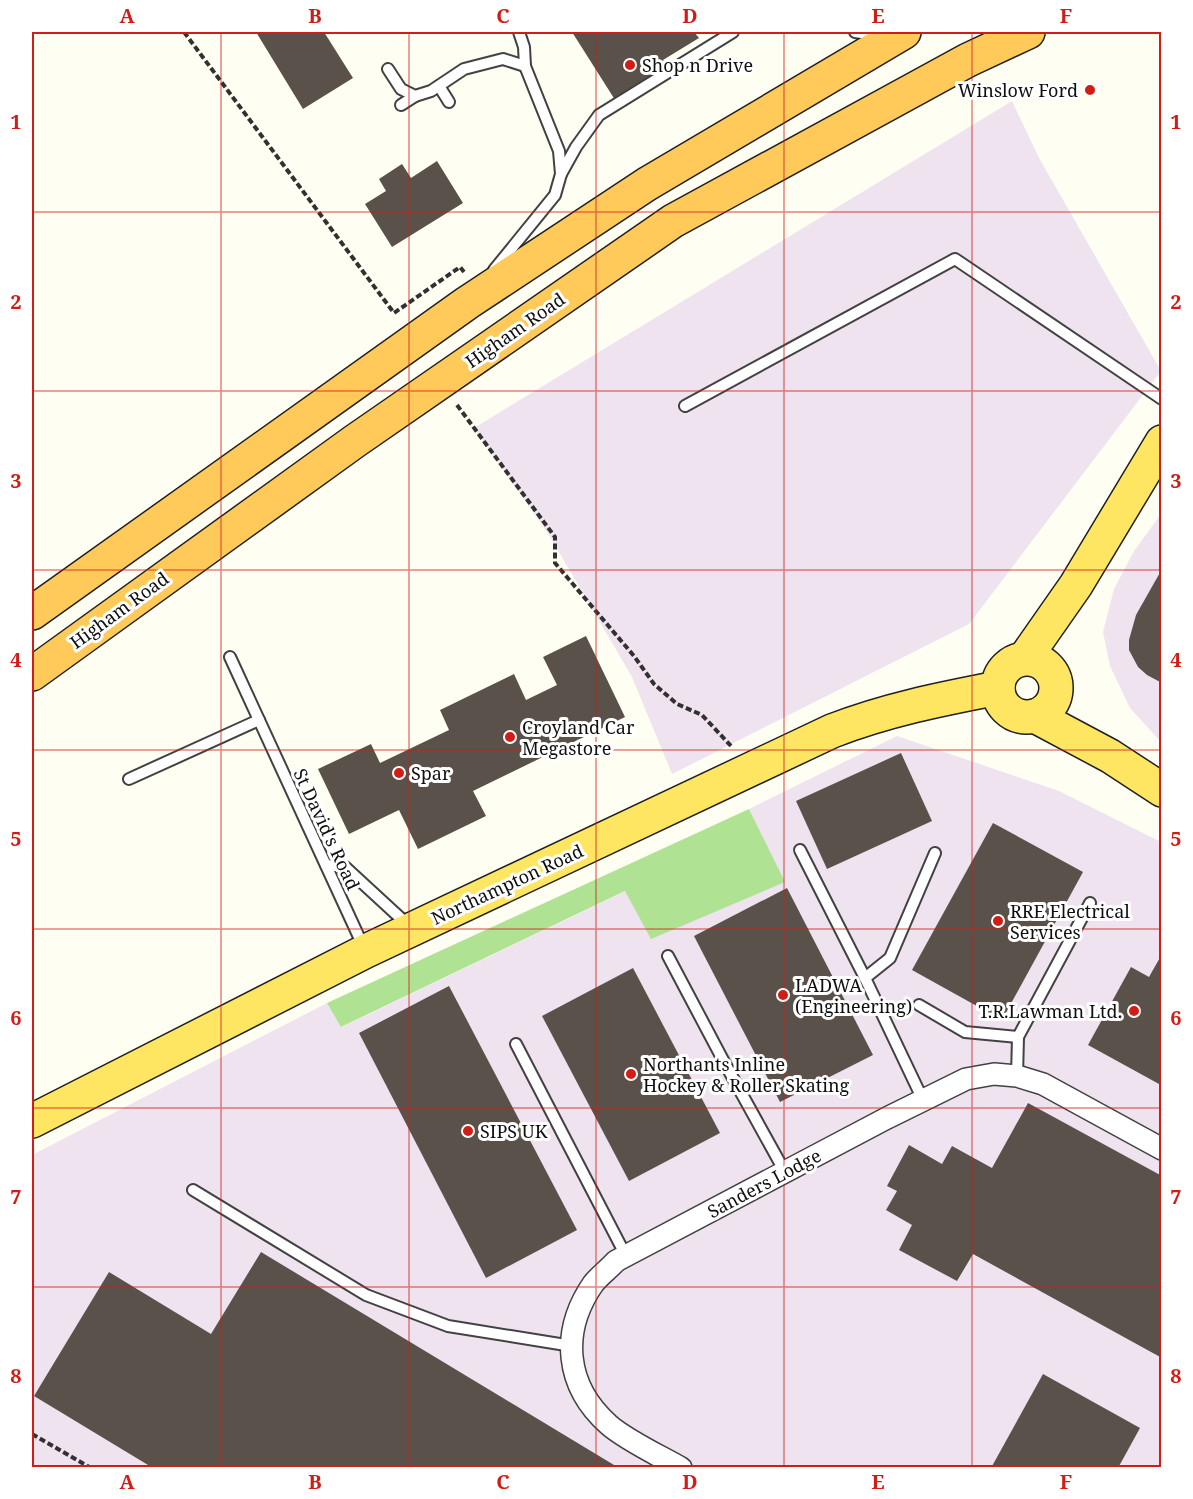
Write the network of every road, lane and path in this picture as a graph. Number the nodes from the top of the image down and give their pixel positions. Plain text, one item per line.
1 (519, 32) edge
2 (733, 32) edge
3 (855, 32) edge
4 (1028, 32) edge
5 (898, 35) edge
6 (525, 66) junction
7 (388, 69) dead end
8 (439, 86) junction
9 (415, 96) junction
10 (449, 102) dead end
11 (401, 105) dead end
12 (561, 174) junction
13 (467, 303) junction
14 (1161, 399) edge
15 (685, 406) dead end
16 (1161, 442) edge
17 (32, 613) edge
18 (230, 657) dead end
19 (1036, 662) junction
20 (32, 674) edge
21 (998, 688) junction
22 (1045, 707) junction
23 (259, 720) junction
24 (129, 779) dead end
25 (1161, 790) edge
26 (800, 850) dead end
27 (936, 853) dead end
28 (326, 865) junction
29 (1090, 903) dead end
30 (412, 929) junction
31 (366, 951) junction
32 (668, 956) dead end
33 (865, 978) junction
34 (919, 1005) dead end
35 (1018, 1037) junction
36 (516, 1044) dead end
37 (1017, 1076) junction
38 (923, 1100) junction
39 (32, 1121) edge
40 (1161, 1149) edge
41 (785, 1172) junction
42 (193, 1190) dead end
43 (626, 1256) junction
44 (572, 1346) junction
45 (32, 1434) edge
46 (91, 1467) edge
47 (681, 1467) edge

1 - 6 lane
2 - 12 lane
3 - 5 lane
4 - 20 highway, Higham Road
5 - 13 highway
6 - 8 lane
6 - 12 lane
7 - 9 lane
8 - 9 lane
8 - 10 lane
9 - 11 lane
12 - 13 lane
13 - 17 highway
14 - 15 lane
16 - 19 main road
18 - 23 lane, St David's Road
19 - 21 main road
19 - 22 main road
21 - 22 main road
21 - 30 main road, Northampton Road
22 - 25 main road
23 - 24 lane
23 - 28 lane, St David's Road
26 - 33 lane
27 - 33 lane
28 - 30 lane
28 - 31 lane, St David's Road
29 - 35 lane
30 - 31 main road, Northampton Road
31 - 39 main road, Northampton Road
32 - 41 lane
33 - 38 lane
34 - 35 lane
35 - 37 lane
36 - 43 lane
37 - 38 street, Sanders Lodge
37 - 40 street, Sanders Lodge
38 - 41 street, Sanders Lodge
41 - 43 street, Sanders Lodge
42 - 44 lane
43 - 44 street, Sanders Lodge
44 - 47 street, Sanders Lodge
45 - 46 path

